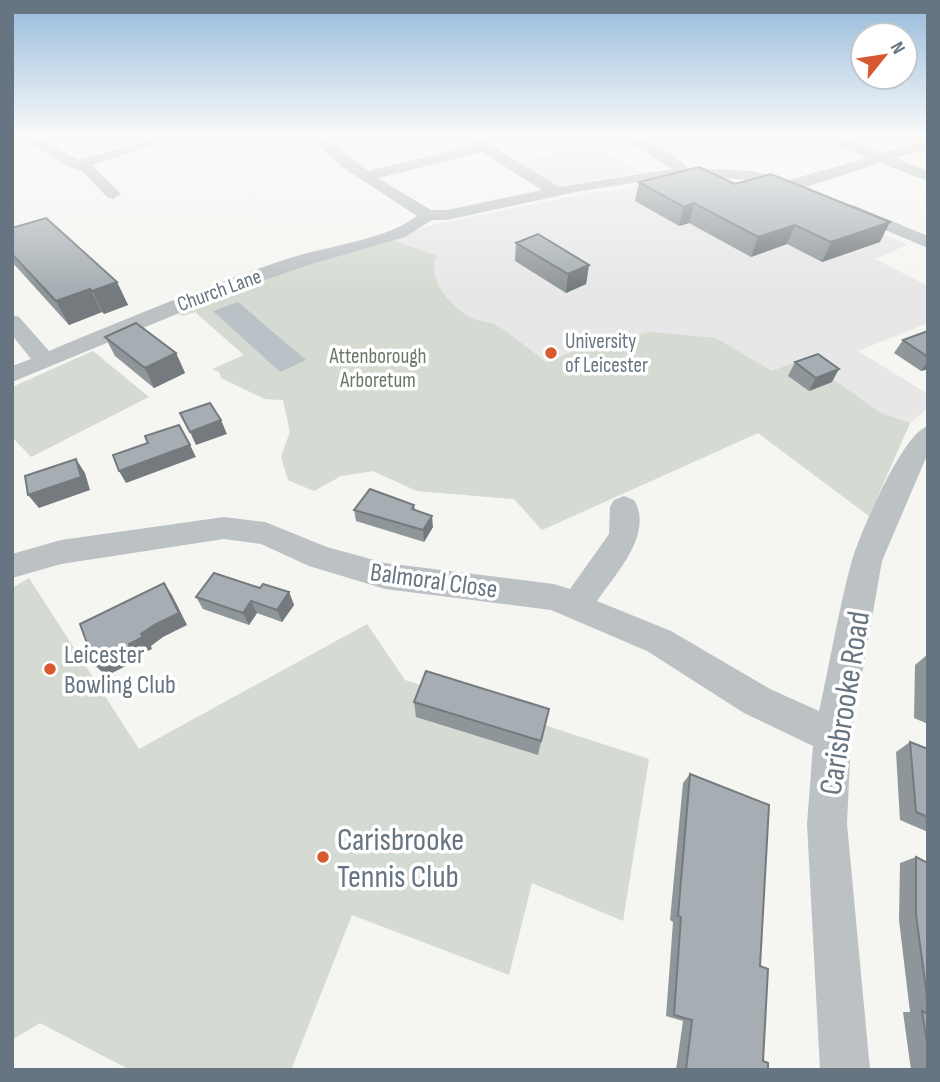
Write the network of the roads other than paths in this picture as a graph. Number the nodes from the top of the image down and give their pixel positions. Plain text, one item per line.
1 (106, 187) edge
2 (386, 187) edge
3 (551, 187) edge
4 (588, 187) edge
5 (797, 187) edge
6 (558, 192) junction
7 (113, 194) dead end
8 (433, 215) junction
9 (928, 243) edge
10 (12, 321) edge
11 (45, 361) junction
12 (12, 375) edge
13 (922, 453) edge
14 (624, 507) dead end
15 (12, 566) edge
16 (576, 606) junction
17 (832, 736) junction
18 (845, 1070) edge

1 - 7 street
2 - 8 street
3 - 6 street
4 - 6 street
5 - 9 street
6 - 8 street
8 - 11 street, Church Lane
10 - 11 street
11 - 12 street, Church Lane
13 - 17 street, Carisbrooke Road
14 - 16 street
15 - 16 street, Balmoral Close
16 - 17 street, Balmoral Close
17 - 18 street, Carisbrooke Road

